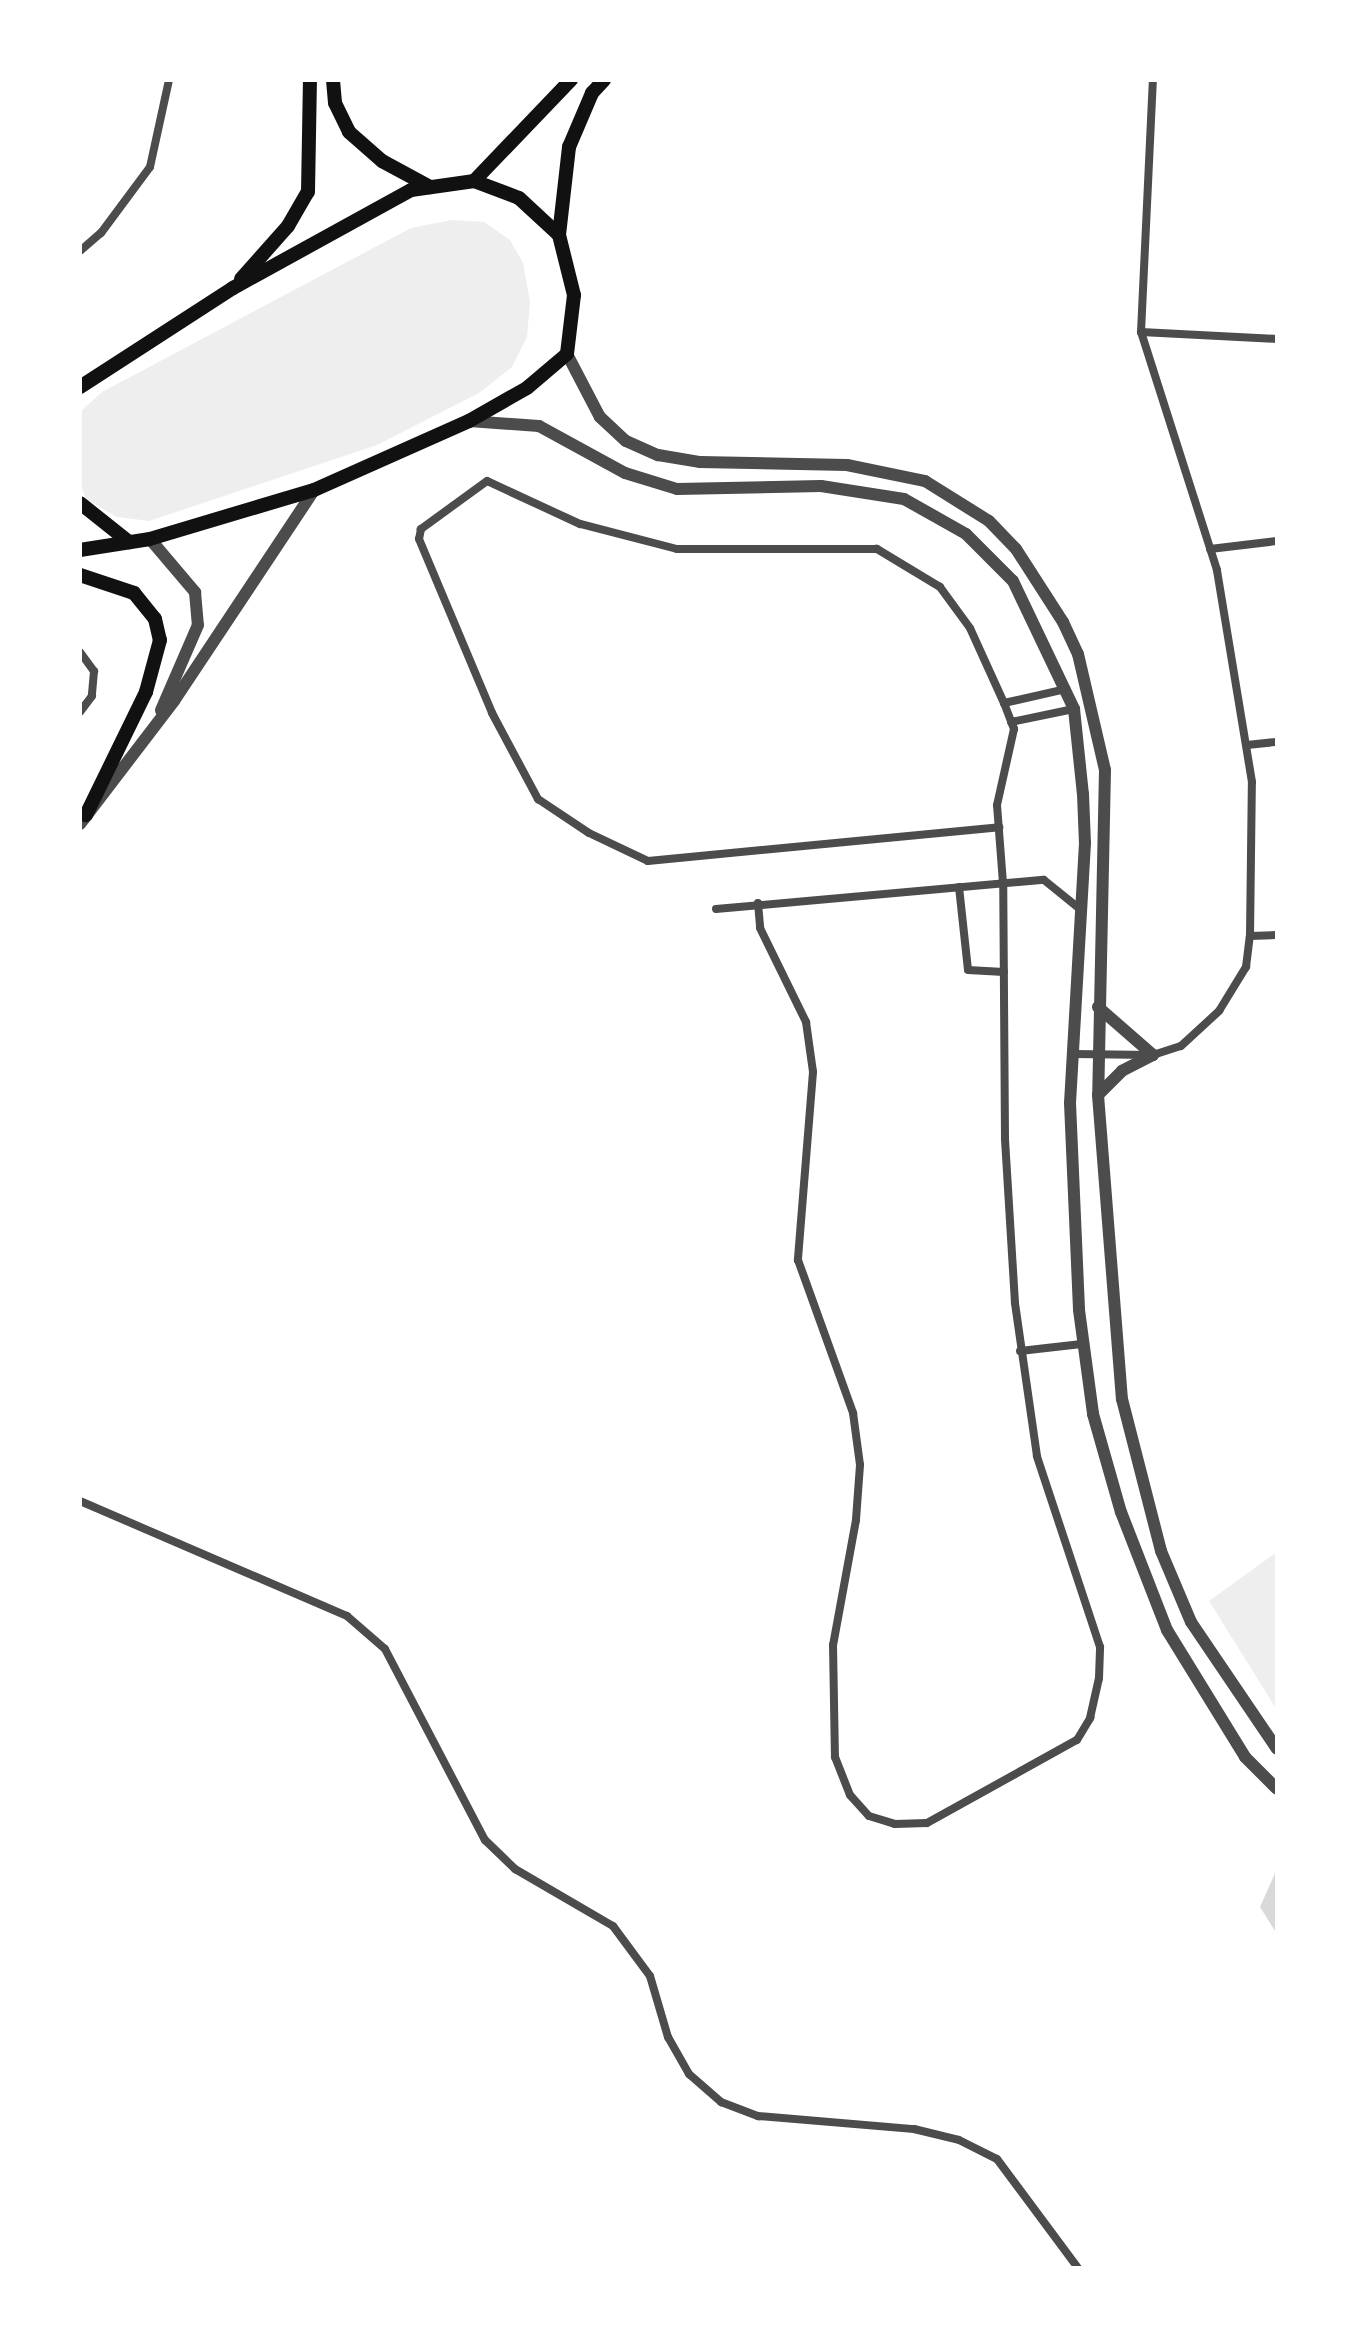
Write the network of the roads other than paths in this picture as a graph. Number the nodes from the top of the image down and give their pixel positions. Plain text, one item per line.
1 (169, 80) edge
2 (310, 80) edge
3 (333, 80) edge
4 (571, 80) edge
5 (604, 80) edge
6 (1153, 80) edge
7 (474, 181) junction
8 (430, 187) junction
9 (559, 235) junction
10 (80, 251) edge
11 (233, 288) junction
12 (1141, 332) junction
13 (1277, 339) edge
14 (567, 354) junction
15 (80, 387) edge
16 (469, 421) junction
17 (314, 490) junction
18 (80, 503) edge
19 (150, 539) junction
20 (1277, 541) edge
21 (129, 542) junction
22 (1210, 549) junction
23 (80, 550) edge
24 (80, 575) edge
25 (80, 652) edge
26 (1066, 689) junction
27 (1004, 703) junction
28 (1074, 709) junction
29 (80, 712) edge
30 (1011, 722) junction
31 (153, 727) junction
32 (1277, 742) edge
33 (1247, 745) junction
34 (83, 819) edge
35 (999, 827) junction
36 (1003, 883) junction
37 (959, 887) junction
38 (758, 903) junction
39 (716, 909) dead end
40 (1082, 910) junction
41 (1277, 935) edge
42 (1250, 936) junction
43 (1004, 972) junction
44 (1098, 1007) junction
45 (1073, 1054) junction
46 (1153, 1055) junction
47 (1099, 1057) junction
48 (1098, 1095) junction
49 (1082, 1344) junction
50 (1020, 1351) junction
51 (80, 1501) edge
52 (1191, 1622) junction
53 (1167, 1630) junction
54 (1277, 1749) edge
55 (1277, 1789) edge
56 (1078, 2268) edge

1 - 10 street
2 - 11 main road
3 - 8 main road
4 - 7 main road
5 - 9 main road
6 - 12 street
7 - 8 main road
7 - 9 main road
8 - 11 main road
9 - 14 main road
11 - 15 main road
12 - 13 street
12 - 22 street
14 - 16 main road
14 - 44 street
16 - 17 main road
16 - 26 street
17 - 19 main road
17 - 31 street
18 - 21 main road
19 - 21 main road
19 - 31 street
20 - 22 street
21 - 23 main road
22 - 33 street
24 - 34 main road
25 - 29 street
26 - 27 street
26 - 28 street
27 - 30 street
27 - 35 street
28 - 30 street
28 - 40 street
30 - 35 street
31 - 34 street
32 - 33 street
33 - 42 street
35 - 36 street
36 - 37 street
36 - 40 street
36 - 43 street
37 - 38 street
37 - 43 street
38 - 39 street
38 - 50 street
40 - 45 street
41 - 42 street
42 - 46 street
43 - 50 street
44 - 46 street
44 - 47 street
45 - 47 street
45 - 49 street
46 - 47 street
46 - 48 street
47 - 48 street
48 - 52 street
49 - 50 street
49 - 53 street
51 - 56 street
52 - 53 street
52 - 54 street
53 - 55 street

